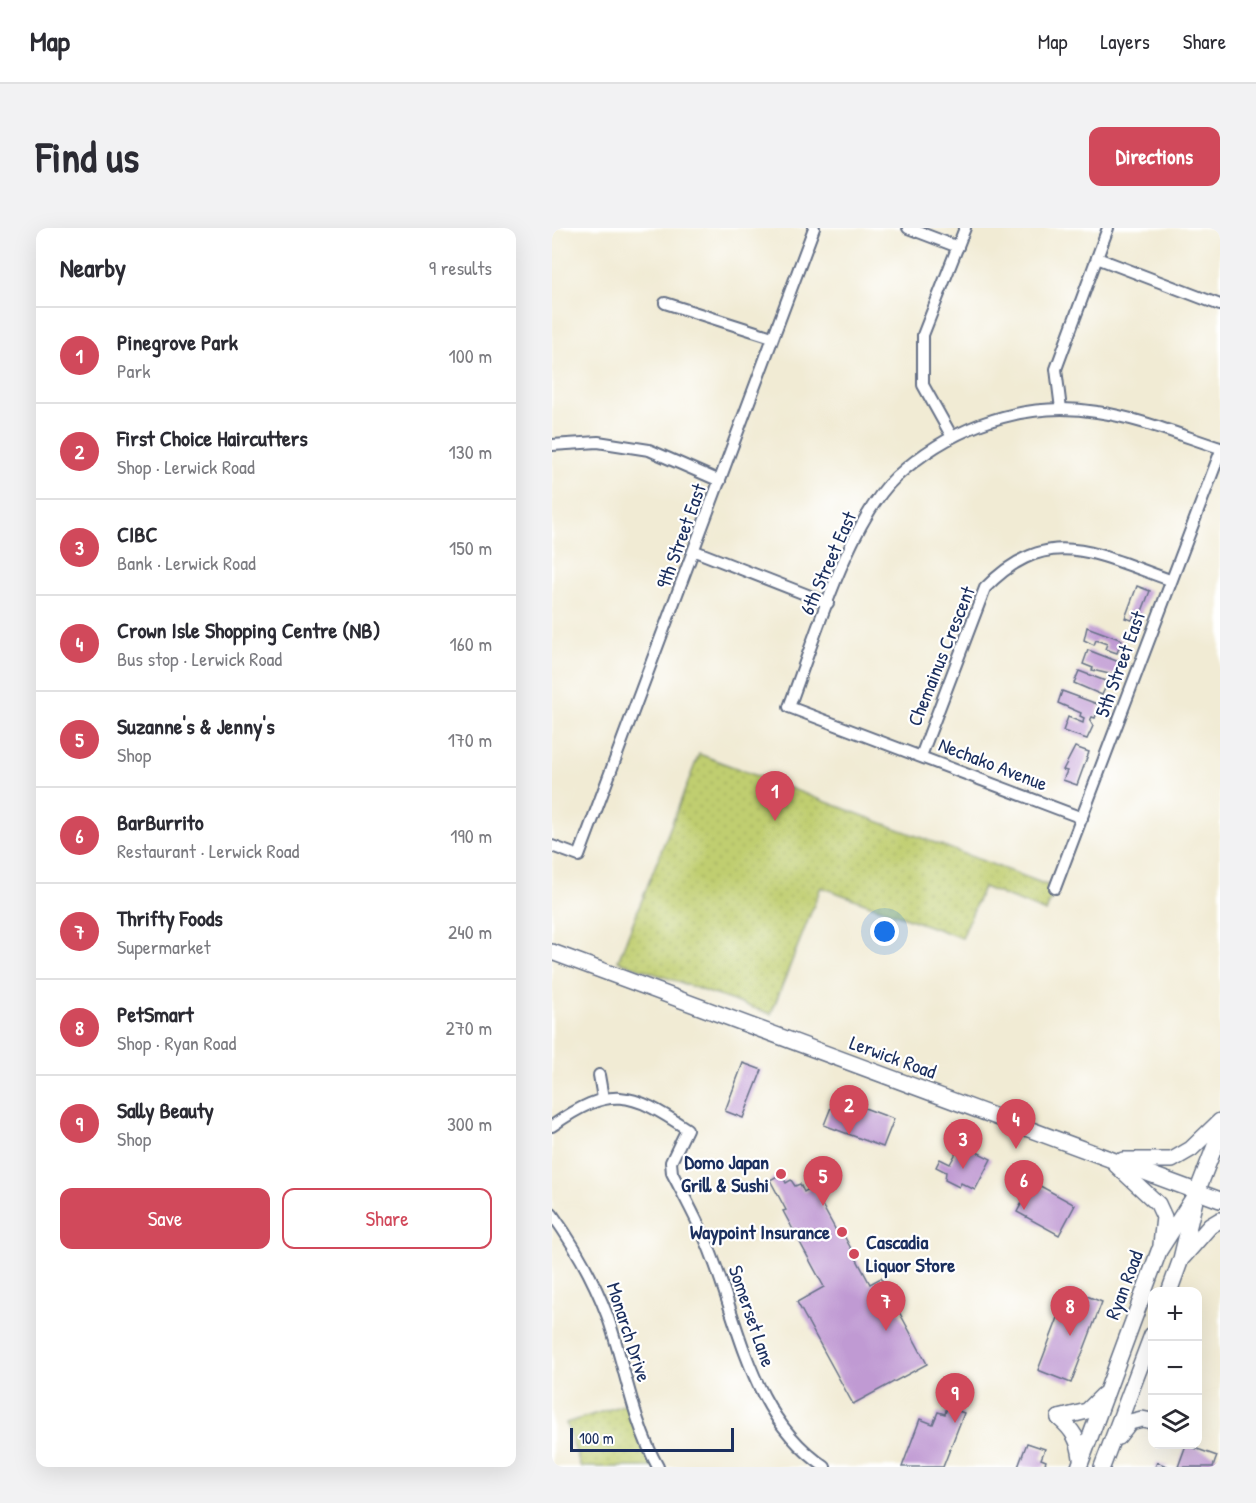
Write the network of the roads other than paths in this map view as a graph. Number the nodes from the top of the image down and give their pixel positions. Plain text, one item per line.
1 (814, 228) edge
2 (908, 228) edge
3 (965, 228) edge
4 (1108, 228) edge
5 (958, 247) junction
6 (1097, 258) junction
7 (665, 303) dead end
8 (1220, 305) edge
9 (772, 337) junction
10 (1061, 408) junction
11 (951, 435) junction
12 (552, 445) edge
13 (1220, 448) edge
14 (1220, 453) edge
15 (720, 481) junction
16 (695, 551) junction
17 (1170, 580) junction
18 (828, 603) junction
19 (789, 707) joint
20 (921, 756) junction
21 (1082, 818) junction
22 (552, 846) edge
23 (1055, 888) dead end
24 (552, 952) edge
25 (599, 1075) dead end
26 (603, 1098) junction
27 (1220, 1121) edge
28 (552, 1126) edge
29 (1220, 1133) edge
30 (1111, 1160) junction
31 (1197, 1192) junction
32 (1220, 1200) edge
33 (552, 1214) edge
34 (1220, 1220) edge
35 (1159, 1251) junction
36 (1181, 1259) junction
37 (1171, 1287) edge
38 (1150, 1341) edge
39 (1140, 1369) junction
40 (1107, 1390) junction
41 (1148, 1416) edge
42 (1148, 1419) edge
43 (1108, 1452) junction
44 (1080, 1463) edge
45 (658, 1467) edge
46 (825, 1467) edge
47 (1102, 1467) edge

1 - 9 street, 9th Street East
2 - 5 street
3 - 5 street
4 - 6 street
5 - 11 street
6 - 8 street
6 - 10 street
7 - 9 street
9 - 15 street, 9th Street East
10 - 11 street, 6th Street East
10 - 13 street, 6th Street East
11 - 18 street, 6th Street East
12 - 15 street
14 - 17 street, 5th Street East
15 - 16 street, 9th Street East
16 - 18 street
16 - 22 street, 9th Street East
17 - 20 street, Chemainus Crescent
17 - 21 street, 5th Street East
18 - 19 street, 6th Street East
19 - 20 street, Nechako Avenue
20 - 21 street, Nechako Avenue
21 - 23 street, 5th Street East
24 - 30 main road, Lerwick Road
25 - 26 street
26 - 28 street
26 - 46 street, Somerset Lane
27 - 30 main road
29 - 31 main road, Ryan Road
30 - 31 main road, Lerwick Road
30 - 35 main road
31 - 32 main road, Lerwick Road
31 - 35 main road, Ryan Road
31 - 36 main road, Ryan Road
33 - 45 street, Monarch Drive
34 - 36 main road
35 - 40 main road, Ryan Road
36 - 37 main road, Ryan Road
38 - 39 main road
39 - 41 main road
39 - 43 main road
40 - 44 main road, Ryan Road
40 - 44 main road
42 - 43 main road
43 - 47 main road

